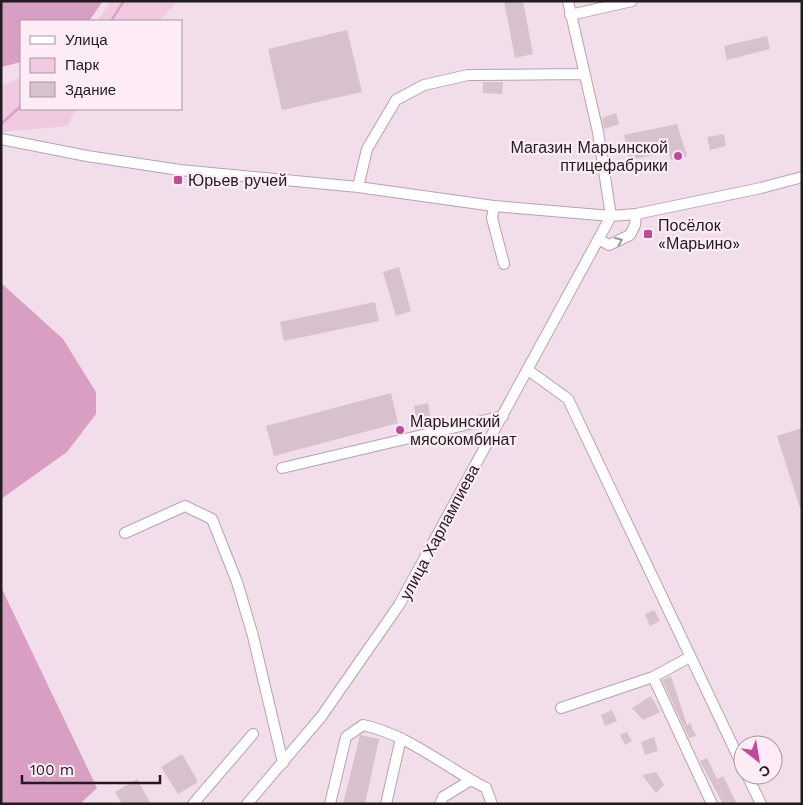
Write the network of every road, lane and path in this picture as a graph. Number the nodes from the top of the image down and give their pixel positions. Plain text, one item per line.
1 (568, 1) edge
2 (632, 1) edge
3 (570, 15) junction
4 (584, 74) junction
5 (1, 139) edge
6 (802, 178) edge
7 (358, 187) junction
8 (494, 206) junction
9 (636, 214) junction
10 (611, 216) junction
11 (600, 240) junction
12 (504, 264) dead end
13 (528, 370) junction
14 (503, 416) junction
15 (282, 468) dead end
16 (125, 533) dead end
17 (690, 657) junction
18 (653, 677) junction
19 (561, 708) dead end
20 (253, 734) dead end
21 (401, 738) junction
22 (733, 746) edge
23 (283, 763) junction
24 (471, 780) junction
25 (752, 785) edge
26 (193, 804) edge
27 (247, 804) edge
28 (330, 804) edge
29 (386, 804) edge
30 (440, 804) edge
31 (492, 804) edge
32 (712, 804) edge
33 (761, 804) edge

1 - 3 street
2 - 3 street
3 - 4 street
4 - 7 street
4 - 10 street
5 - 7 street
6 - 9 street
7 - 8 street
8 - 10 street
8 - 12 street
9 - 10 street
11 -> 9 street
10 - 11 street, улица Харлампиева
11 - 13 street, улица Харлампиева
13 - 14 street, улица Харлампиева
13 - 17 street
14 - 15 street
14 - 23 street, улица Харлампиева
16 - 23 street
17 - 18 street
17 - 22 street
18 - 19 street
18 - 32 street
20 - 26 street
21 - 24 street
21 - 28 street
21 - 29 street
23 - 27 street, улица Харлампиева
24 - 30 street
24 - 31 street
25 - 33 street

